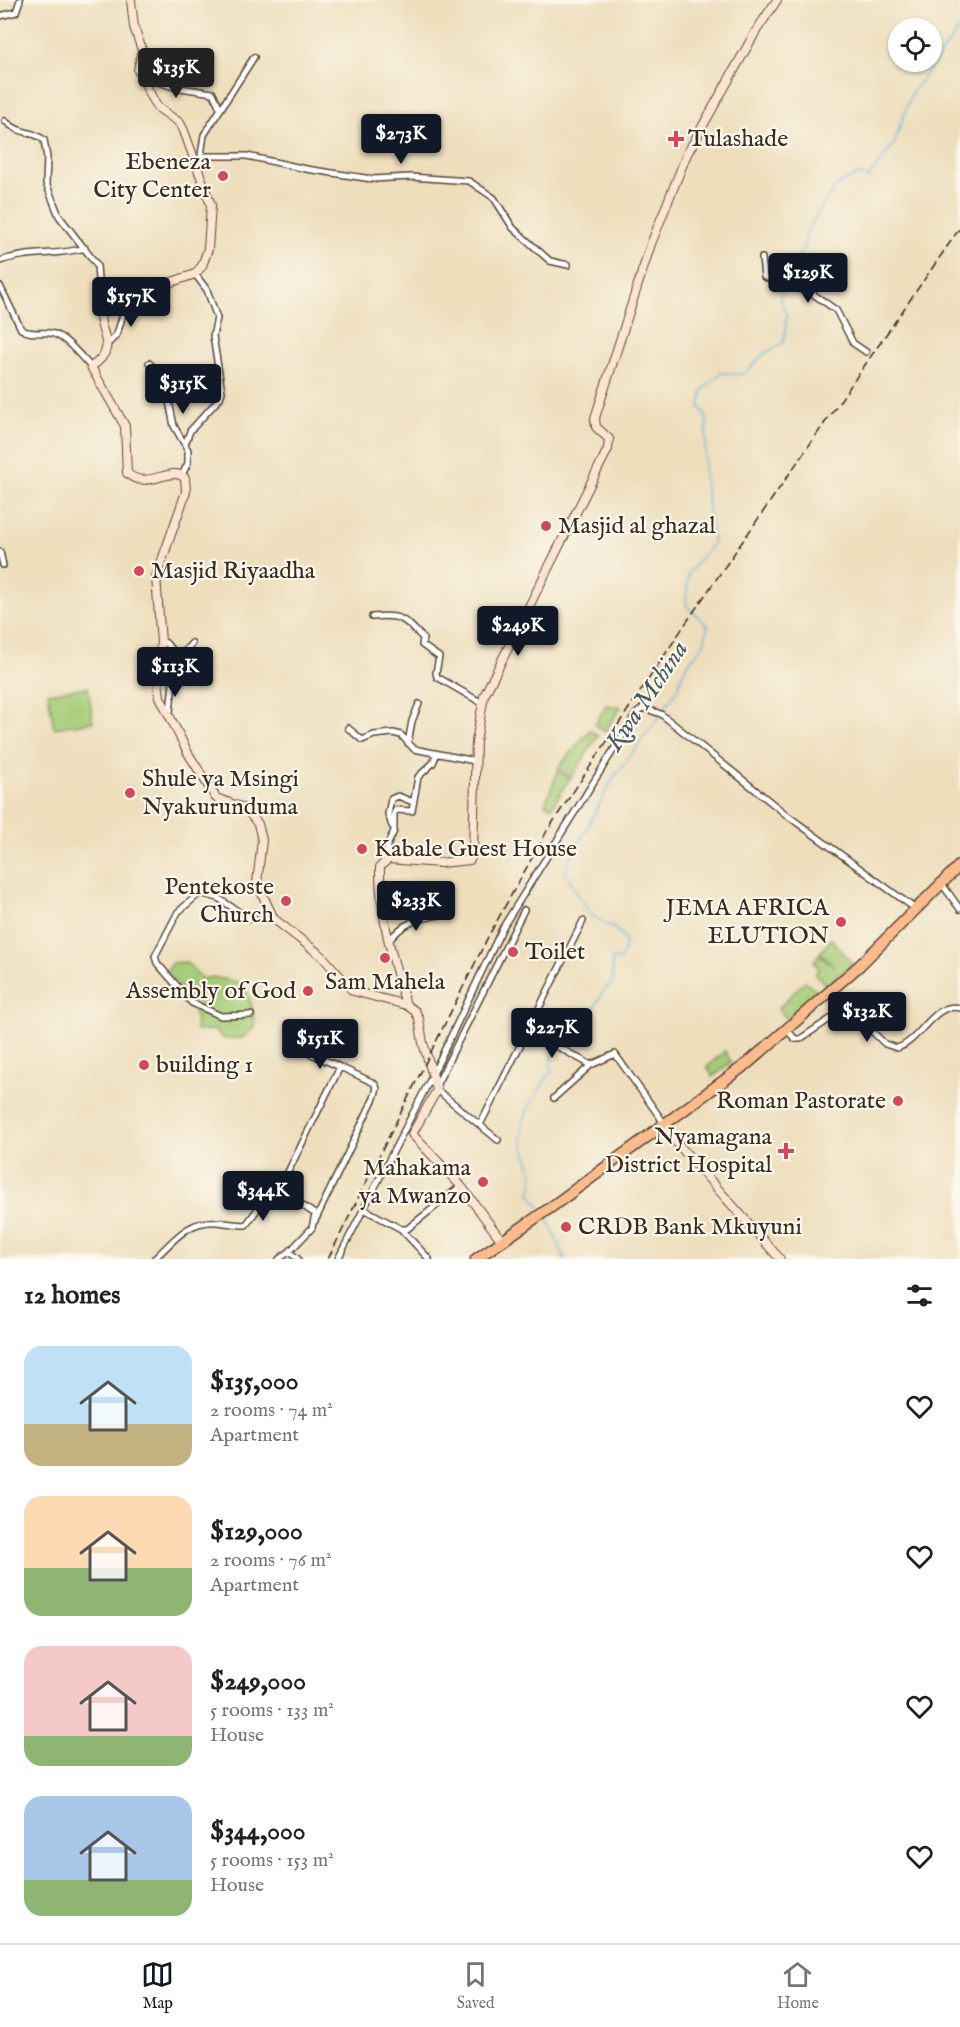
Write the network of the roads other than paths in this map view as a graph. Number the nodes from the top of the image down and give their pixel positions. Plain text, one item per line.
1 (20, 0) edge
2 (131, 0) edge
3 (777, 0) edge
4 (0, 16) edge
5 (254, 57) dead end
6 (142, 77) junction
7 (220, 108) junction
8 (5, 121) dead end
9 (201, 156) junction
10 (198, 171) junction
11 (85, 248) junction
12 (762, 258) dead end
13 (0, 261) edge
14 (568, 266) dead end
15 (195, 274) junction
16 (0, 286) edge
17 (129, 295) junction
18 (100, 307) junction
19 (108, 345) junction
20 (866, 352) dead end
21 (149, 363) dead end
22 (91, 368) junction
23 (186, 442) junction
24 (182, 475) junction
25 (0, 552) edge
26 (3, 565) dead end
27 (372, 617) dead end
28 (161, 642) junction
29 (192, 643) dead end
30 (179, 654) junction
31 (482, 703) junction
32 (419, 705) dead end
33 (169, 717) junction
34 (348, 728) dead end
35 (408, 744) junction
36 (436, 755) junction
37 (476, 761) junction
38 (413, 802) junction
39 (393, 834) junction
40 (388, 859) junction
41 (960, 865) edge
42 (942, 884) junction
43 (960, 909) edge
44 (524, 910) dead end
45 (917, 910) junction
46 (439, 915) dead end
47 (274, 919) junction
48 (583, 921) dead end
49 (388, 942) junction
50 (406, 1005) junction
51 (960, 1008) edge
52 (251, 1016) dead end
53 (527, 1030) junction
54 (787, 1030) junction
55 (305, 1051) dead end
56 (591, 1065) junction
57 (340, 1067) junction
58 (433, 1074) junction
59 (437, 1088) junction
60 (554, 1098) dead end
61 (663, 1124) junction
62 (480, 1125) junction
63 (498, 1140) dead end
64 (461, 1186) junction
65 (279, 1190) junction
66 (364, 1209) junction
67 (315, 1221) junction
68 (401, 1229) junction
69 (502, 1240) junction
70 (289, 1252) junction
71 (154, 1259) edge
72 (279, 1259) edge
73 (298, 1259) edge
74 (338, 1259) edge
75 (429, 1259) edge
76 (476, 1259) edge
77 (780, 1259) edge

1 - 4 street
2 - 6 street
3 - 31 street
5 - 7 street
6 - 7 street
6 - 10 street
7 - 9 street
8 - 11 street
9 - 10 street
9 - 14 street
10 - 15 street
11 - 13 street
11 - 18 street
12 - 20 street
15 - 17 street
15 - 23 street
16 - 22 street
17 - 18 street
17 - 19 street
18 - 19 street
19 - 22 street
21 - 23 street
22 - 24 street
23 - 24 street
24 - 28 street
25 - 26 street
27 - 31 street
28 - 30 street
28 - 33 street
29 - 30 street
30 - 33 street
31 - 37 street
32 - 35 street
33 - 47 street
34 - 35 street
35 - 36 street
36 - 37 street
36 - 38 street
37 - 40 street
38 - 39 street
38 - 39 street
39 - 40 street
40 - 49 street
41 - 42 highway
42 - 43 street
42 - 45 highway
44 - 59 street
45 - 54 highway
45 - 58 street
46 - 49 street
47 - 50 street
47 - 52 street
48 - 53 street
49 - 50 street
50 - 58 street
51 - 54 street
53 - 56 street
53 - 62 street
54 - 61 highway
55 - 57 street
56 - 60 street
56 - 61 street
57 - 65 street
57 - 67 street
58 - 59 street
58 - 66 street
59 - 62 street
59 - 64 street
61 - 69 highway
61 - 77 street
62 - 63 street
64 - 68 street
64 - 69 street
65 - 67 street
65 - 71 street
66 - 68 street
66 - 74 street
67 - 70 street
68 - 75 street
69 - 76 highway
70 - 72 street
70 - 73 street

